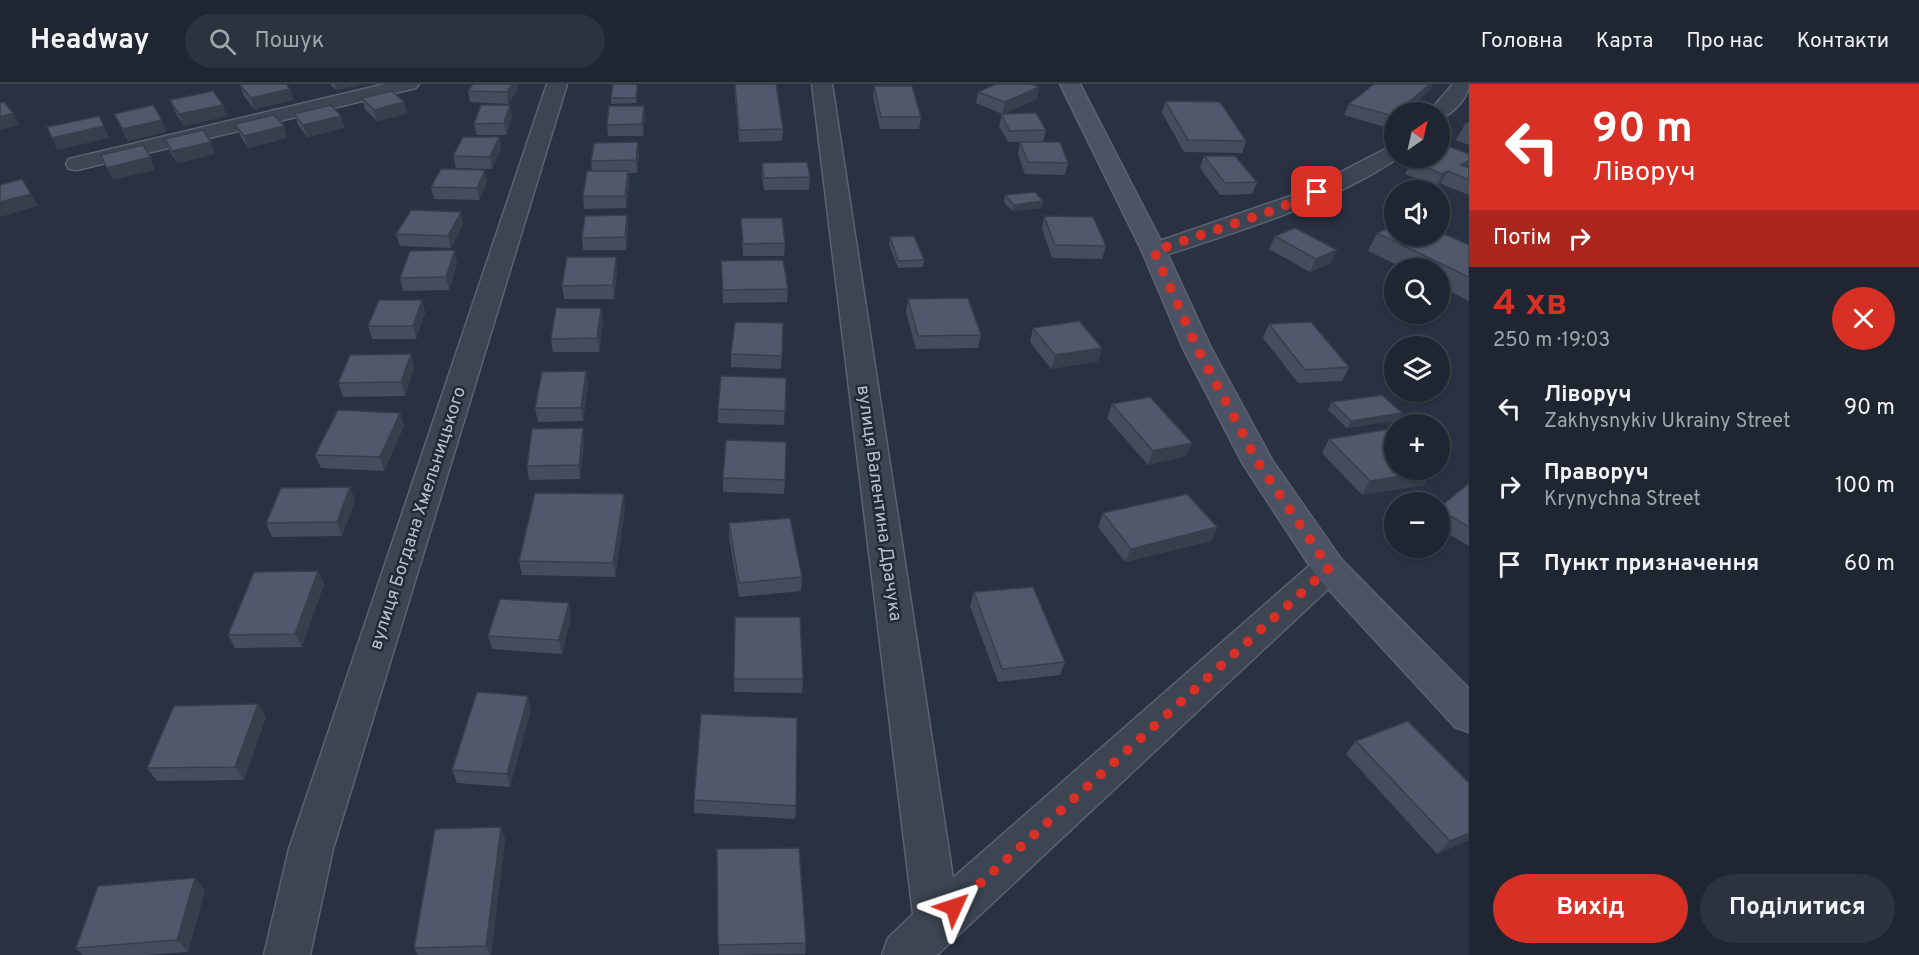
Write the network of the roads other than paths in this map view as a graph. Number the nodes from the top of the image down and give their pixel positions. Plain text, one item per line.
1 (409, 84) edge
2 (557, 84) edge
3 (822, 84) edge
4 (1070, 84) edge
5 (1463, 84) edge
6 (1450, 102) edge
7 (1384, 156) edge
8 (77, 164) dead end
9 (1154, 251) junction
10 (1329, 568) junction
11 (1469, 715) edge
12 (937, 922) junction
13 (287, 955) edge
14 (905, 955) edge

1 - 8 street
2 - 13 street, вулиця Богдана Хмельницького
3 - 12 street, вулиця Валентина Драчука
4 - 9 main road
5 - 6 street
7 - 9 street
9 - 10 main road
10 - 11 main road
10 - 12 street
12 - 14 street

